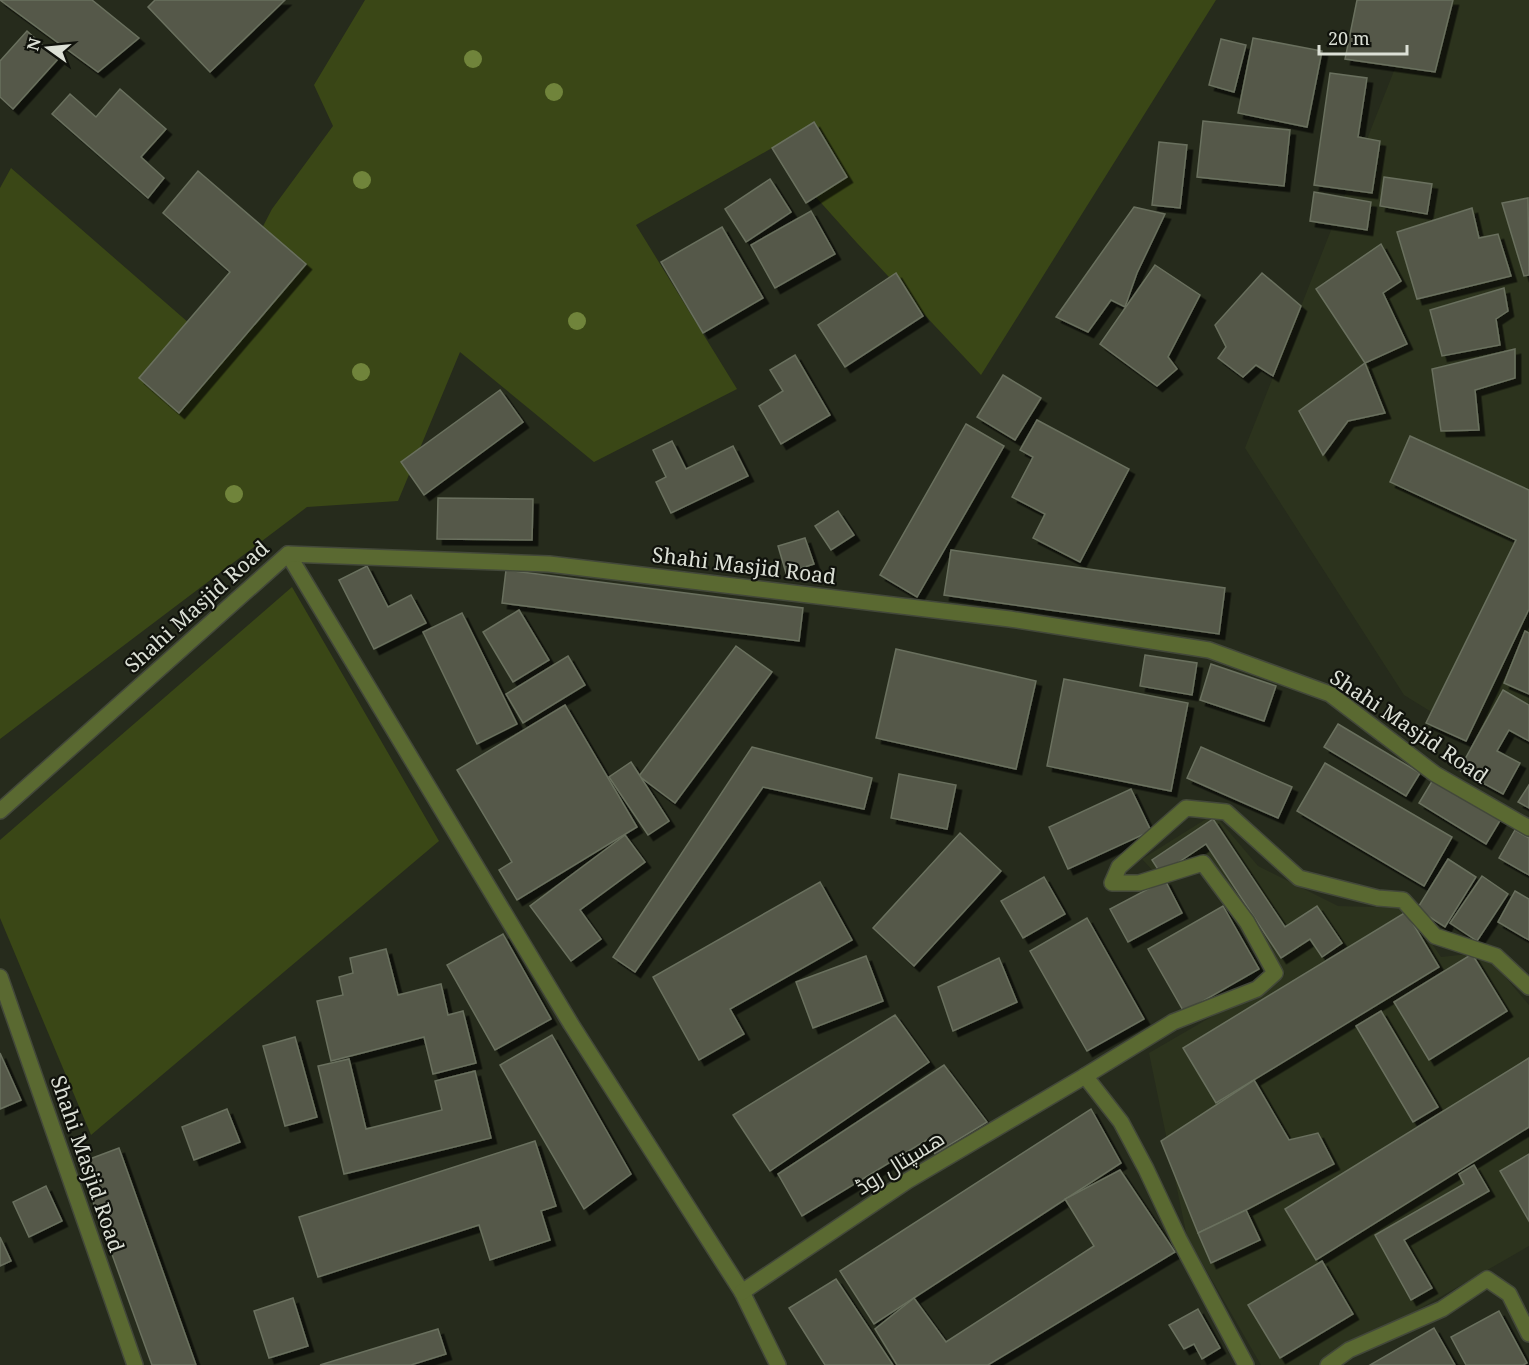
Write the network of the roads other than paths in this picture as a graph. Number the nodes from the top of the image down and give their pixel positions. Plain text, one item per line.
1 (288, 554) junction
2 (0, 812) edge
3 (1529, 828) edge
4 (0, 977) edge
5 (1529, 987) edge
6 (1085, 1076) junction
7 (742, 1292) junction
8 (1529, 1334) edge
9 (135, 1365) edge
10 (778, 1365) edge
11 (1246, 1365) edge
12 (1328, 1365) edge

1 - 2 street, Shahi Masjid Road
1 - 3 street, Shahi Masjid Road
1 - 7 street
4 - 9 street, Shahi Masjid Road
5 - 6 street, ھسپتال روڈ
6 - 7 street, ھسپتال روڈ
6 - 11 street
7 - 10 street
8 - 12 street

